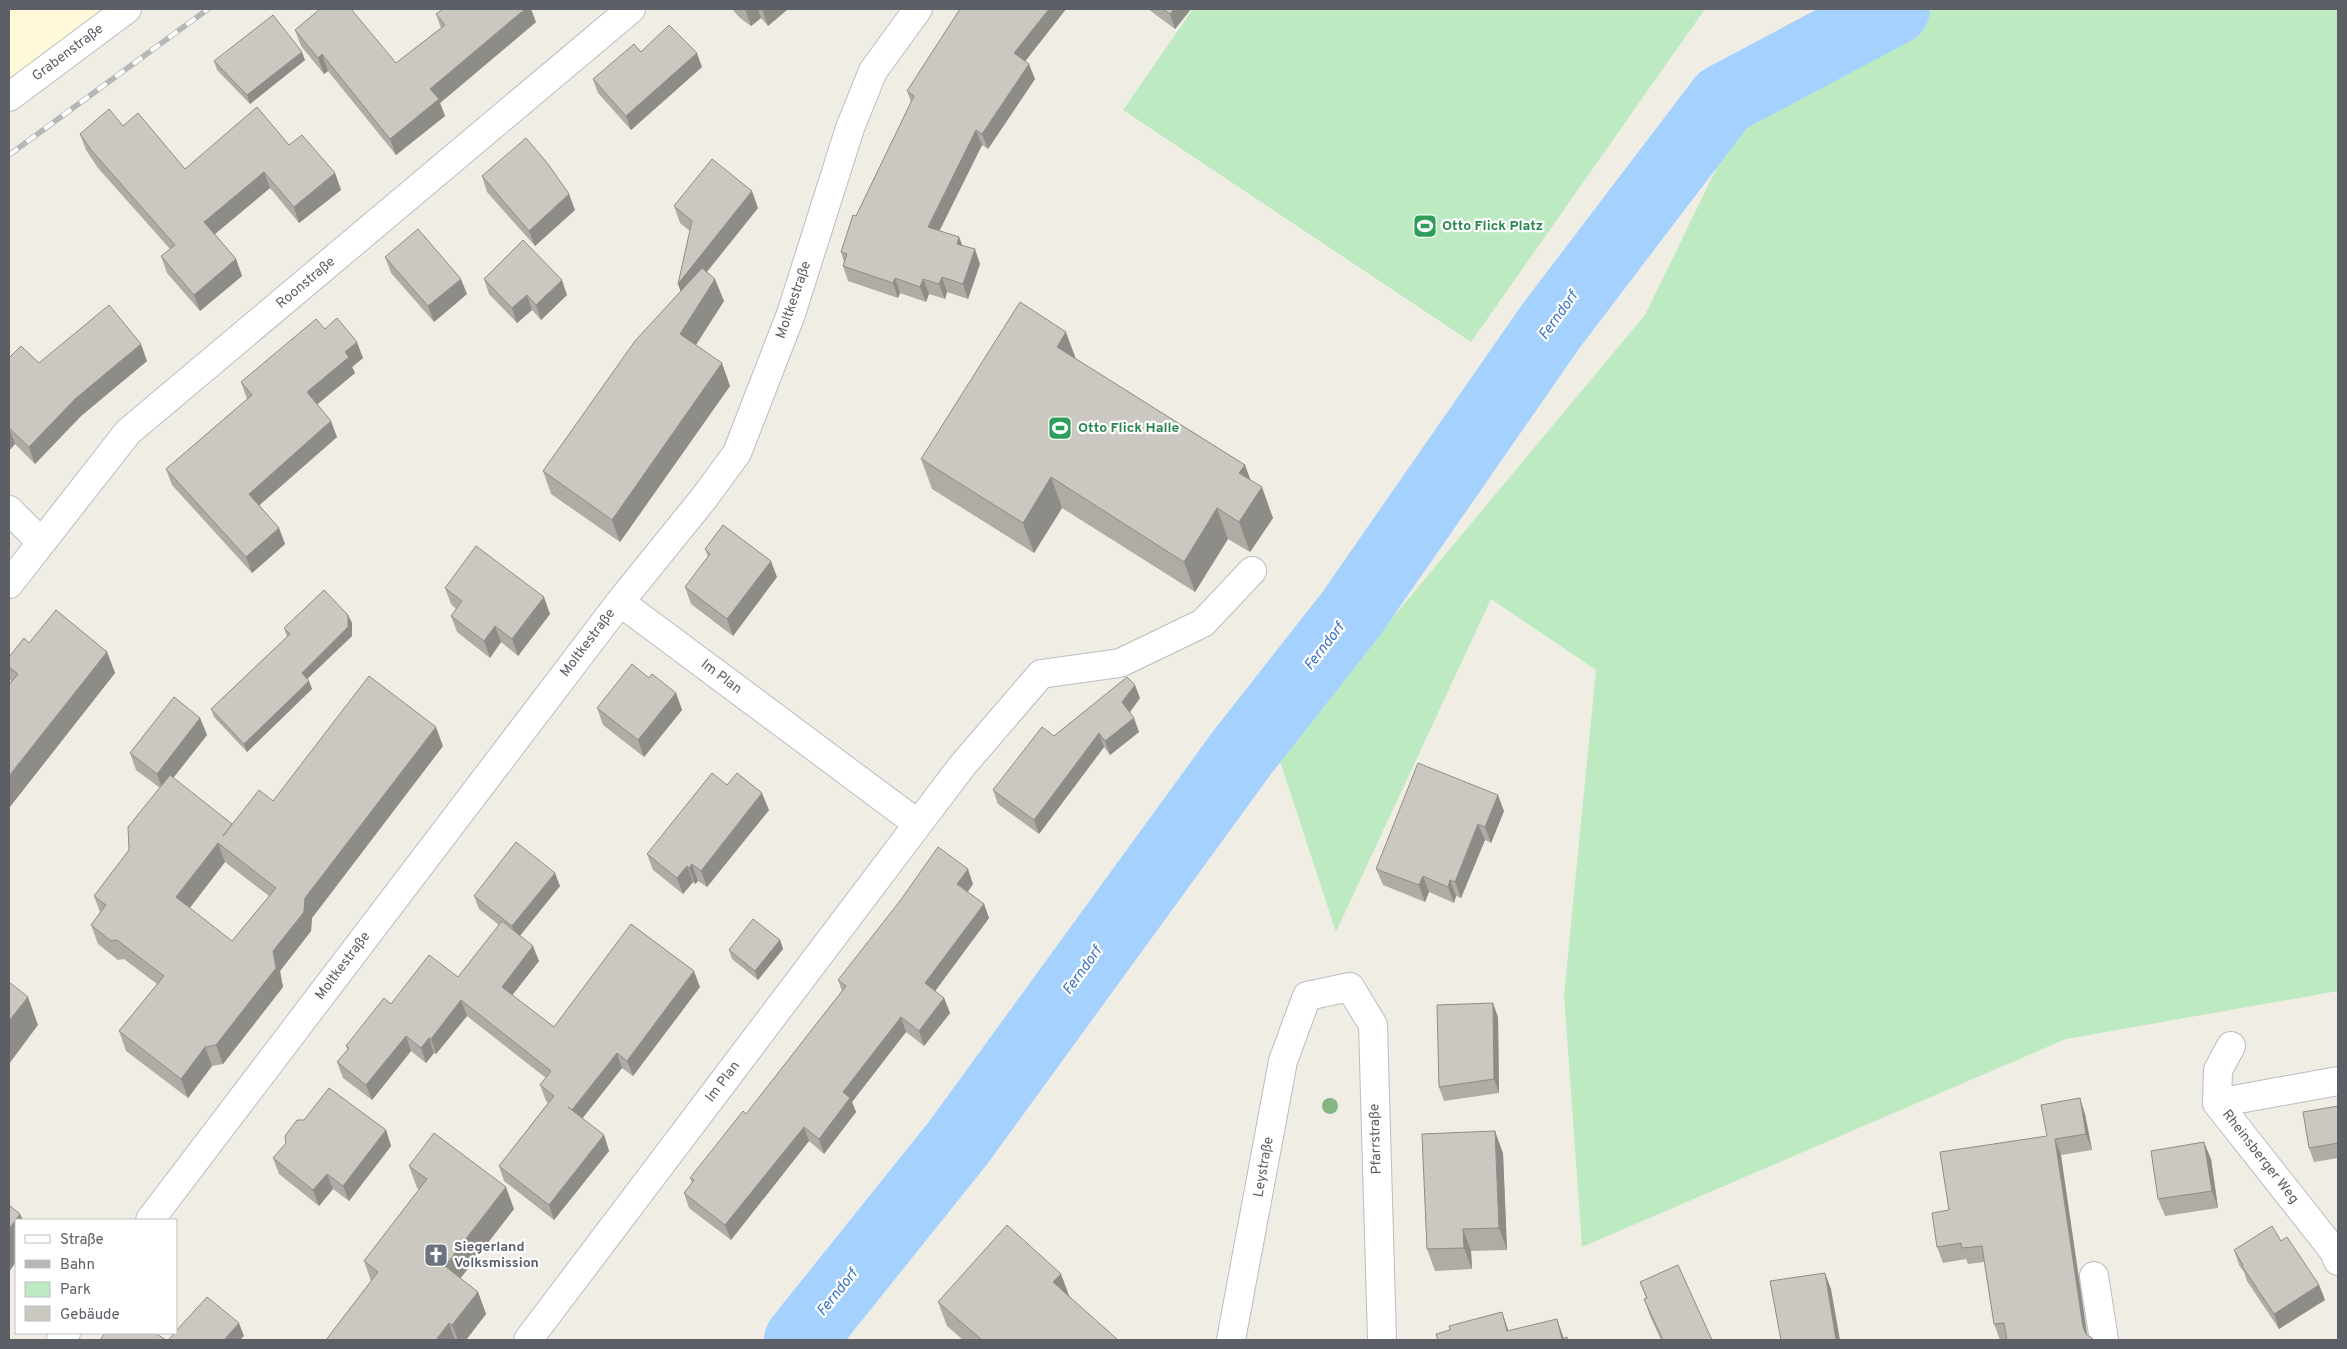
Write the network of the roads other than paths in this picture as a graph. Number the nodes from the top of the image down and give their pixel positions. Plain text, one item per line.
1 (127, 9) edge
2 (631, 9) edge
3 (906, 13) edge
4 (9, 96) edge
5 (9, 510) edge
6 (41, 542) junction
7 (1252, 571) dead end
8 (9, 584) edge
9 (620, 602) junction
10 (918, 824) junction
11 (1307, 996) joint
12 (2232, 1046) dead end
13 (2338, 1082) edge
14 (2217, 1104) junction
15 (151, 1219) edge
16 (2338, 1261) edge
17 (2094, 1276) dead end
18 (528, 1340) edge
19 (1231, 1340) edge
20 (1382, 1340) edge
21 (2104, 1340) edge

1 - 4 street, Grabenstraße
2 - 6 street, Roonstraße
3 - 9 street, Moltkestraße
5 - 6 street
6 - 8 street, Roonstraße
7 - 10 street, Im Plan
9 - 10 street, Im Plan
9 - 15 street, Moltkestraße
10 - 18 street, Im Plan
11 - 19 street, Leystraße
11 - 20 street, Pfarrstraße
12 - 14 street, Rheinsberger Weg
13 - 14 street
14 - 16 street, Rheinsberger Weg
17 - 21 street

